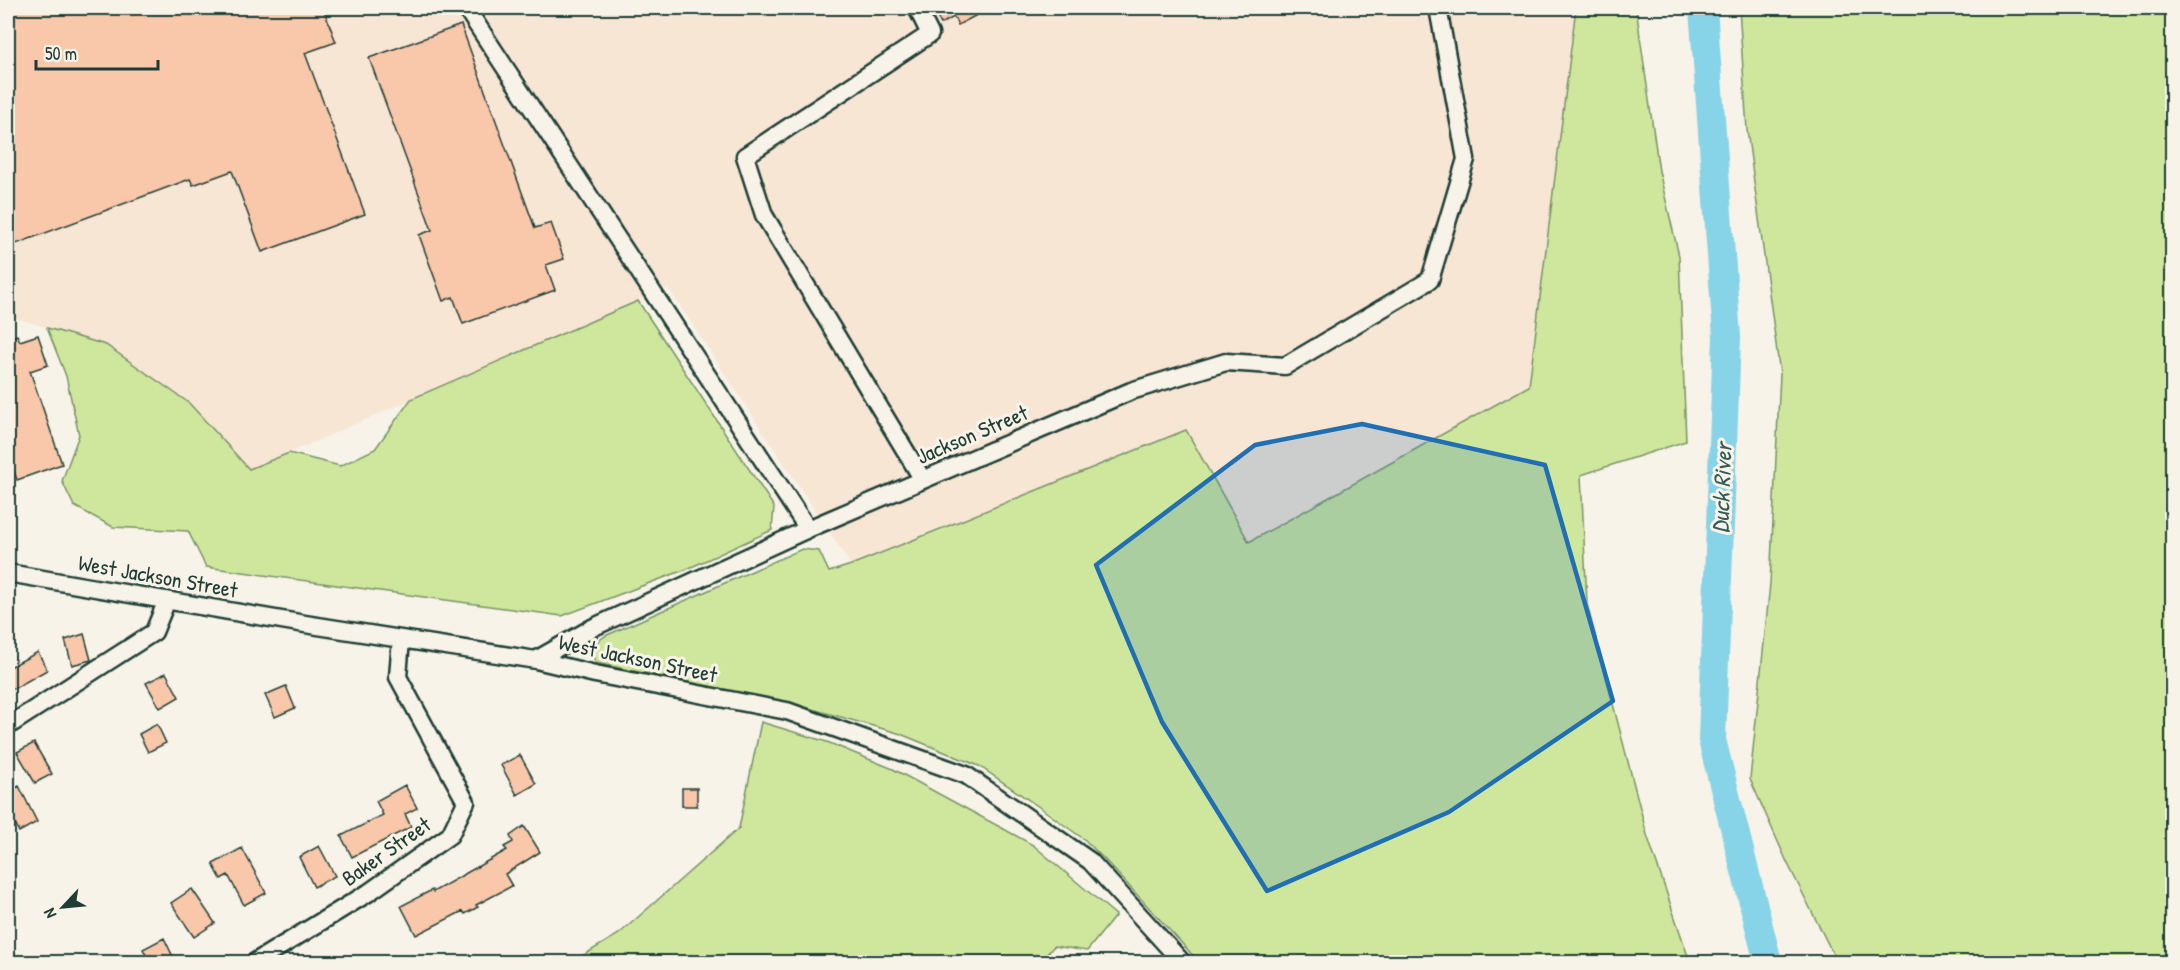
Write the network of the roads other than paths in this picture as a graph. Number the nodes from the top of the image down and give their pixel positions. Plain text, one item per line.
1 (466, 8) edge
2 (917, 8) edge
3 (1438, 8) edge
4 (924, 480) junction
5 (808, 529) junction
6 (8, 573) edge
7 (167, 600) junction
8 (401, 639) junction
9 (536, 660) junction
10 (8, 726) edge
11 (255, 963) edge
12 (1182, 963) edge

1 - 5 street
2 - 4 street
3 - 4 street, Jackson Street
4 - 5 street, Jackson Street
5 - 9 street, Jackson Street
6 - 7 street, West Jackson Street
7 - 8 street, West Jackson Street
7 - 10 street
8 - 9 street, West Jackson Street
8 - 11 street, Baker Street
9 - 12 street, West Jackson Street

